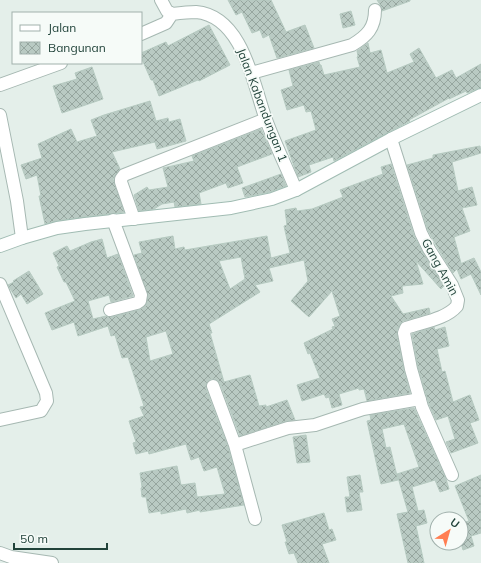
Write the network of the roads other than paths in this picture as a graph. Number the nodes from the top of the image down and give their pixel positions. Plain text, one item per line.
1 (160, 0) edge
2 (375, 10) dead end
3 (172, 14) junction
4 (142, 34) edge
5 (58, 64) edge
6 (251, 73) junction
7 (0, 85) edge
8 (481, 96) edge
9 (0, 115) edge
10 (266, 119) junction
11 (390, 139) junction
12 (296, 190) junction
13 (134, 219) junction
14 (113, 220) junction
15 (22, 238) junction
16 (0, 246) edge
17 (0, 284) edge
18 (110, 310) dead end
19 (213, 386) dead end
20 (420, 399) junction
21 (0, 420) edge
22 (235, 445) junction
23 (452, 475) dead end
24 (255, 519) dead end
25 (0, 554) edge
26 (52, 563) edge

1 - 3 street
2 - 6 street
3 - 4 street
3 - 6 street, Jalan Kabandungan 1
5 - 7 street
6 - 10 street, Jalan Kabandungan 1
8 - 11 street
9 - 15 street
10 - 12 street, Jalan Kabandungan 1
10 - 13 street
11 - 12 street
11 - 20 street, Gang Amin
12 - 13 street
13 - 14 street
14 - 15 street
14 - 18 street
15 - 16 street
17 - 21 street
19 - 22 street
20 - 22 street
20 - 23 street, Gang Amin
22 - 24 street
25 - 26 street

